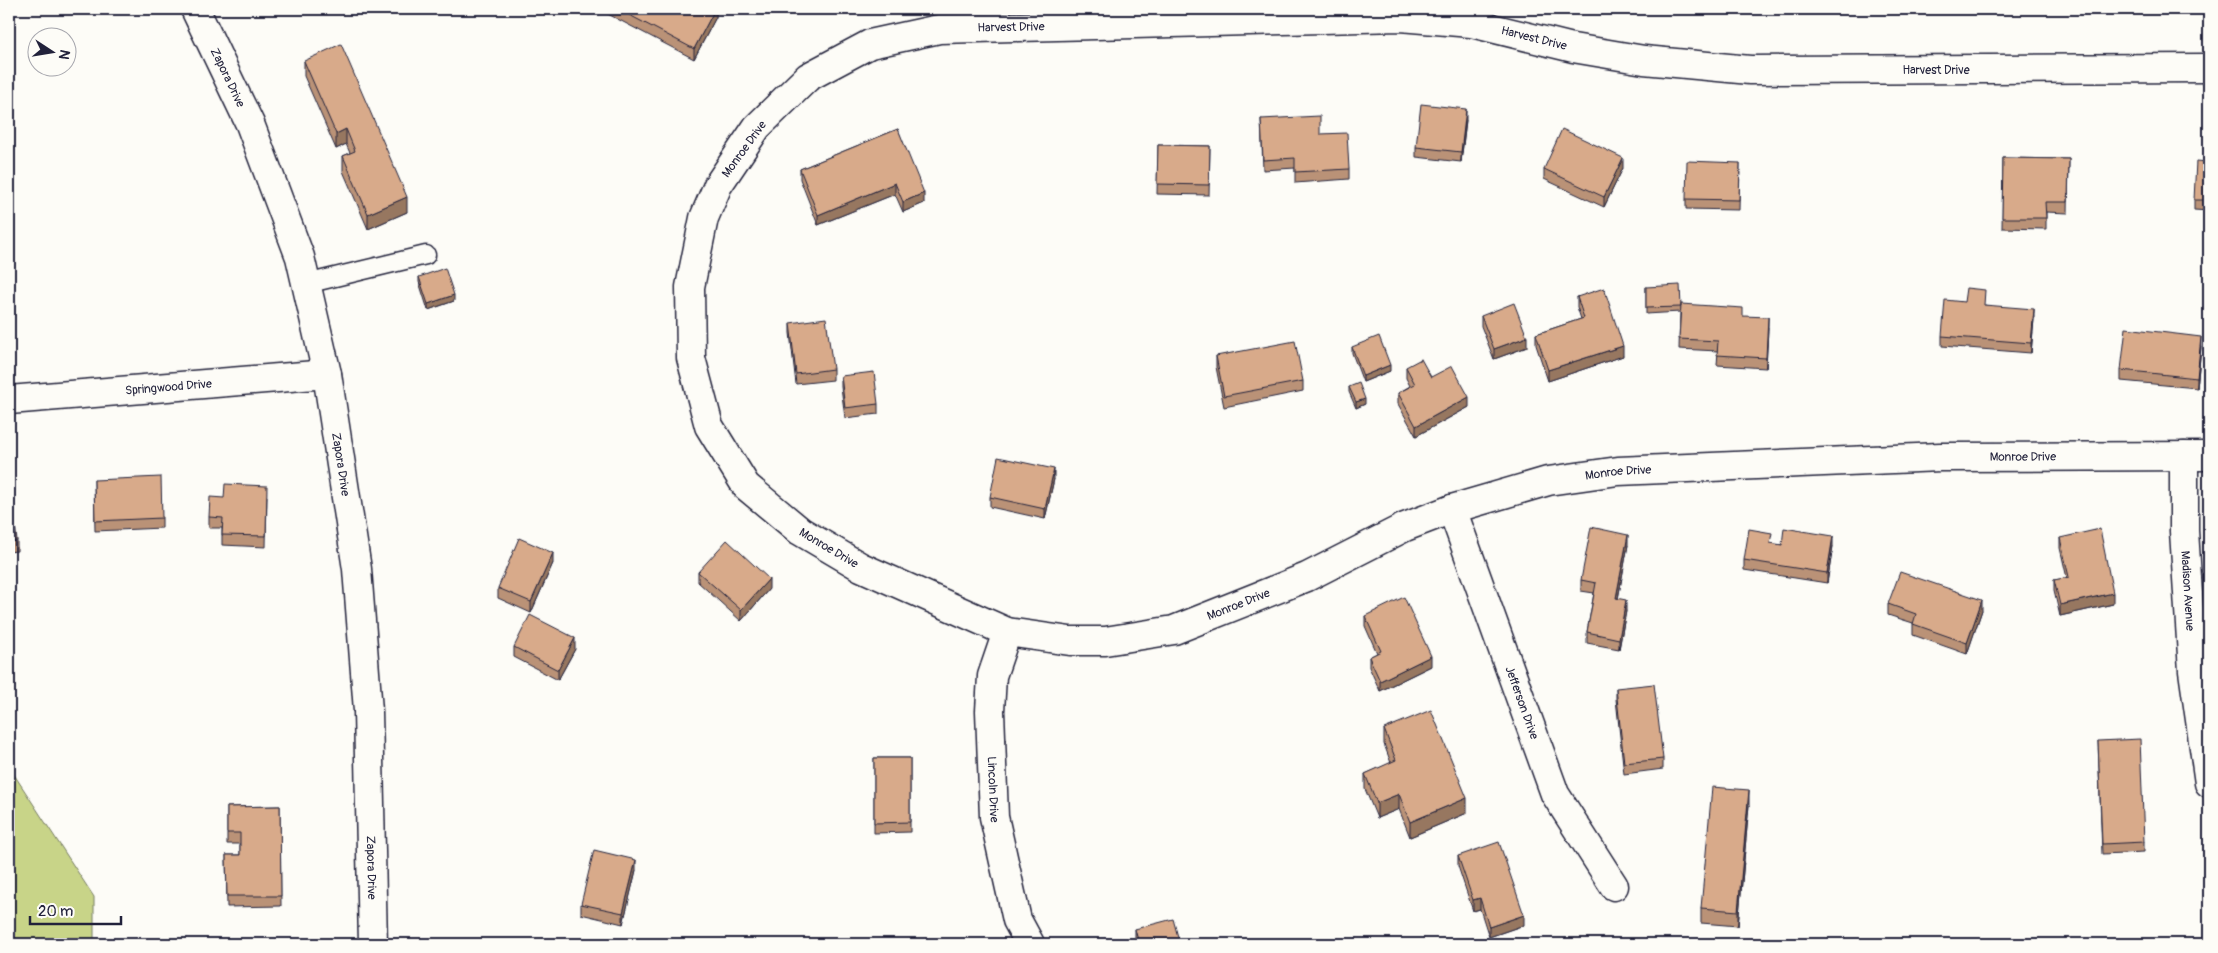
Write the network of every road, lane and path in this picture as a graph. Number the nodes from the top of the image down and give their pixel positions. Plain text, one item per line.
1 (195, 9) edge
2 (2209, 68) edge
3 (808, 77) joint
4 (426, 255) dead end
5 (306, 284) junction
6 (327, 374) junction
7 (9, 400) edge
8 (2196, 456) edge
9 (1452, 509) junction
10 (1007, 632) junction
11 (2209, 784) edge
12 (1614, 886) dead end
13 (372, 944) edge
14 (1030, 944) edge

1 - 5 street, Zapora Drive
2 - 3 street, Harvest Drive
3 - 10 street, Monroe Drive
4 - 5 lane
5 - 6 street, Zapora Drive
6 - 7 street, Springwood Drive
6 - 13 street, Zapora Drive
8 - 9 street, Monroe Drive
8 - 11 street, Madison Avenue
9 - 10 street, Monroe Drive
9 - 12 street, Jefferson Drive
10 - 14 street, Lincoln Drive

